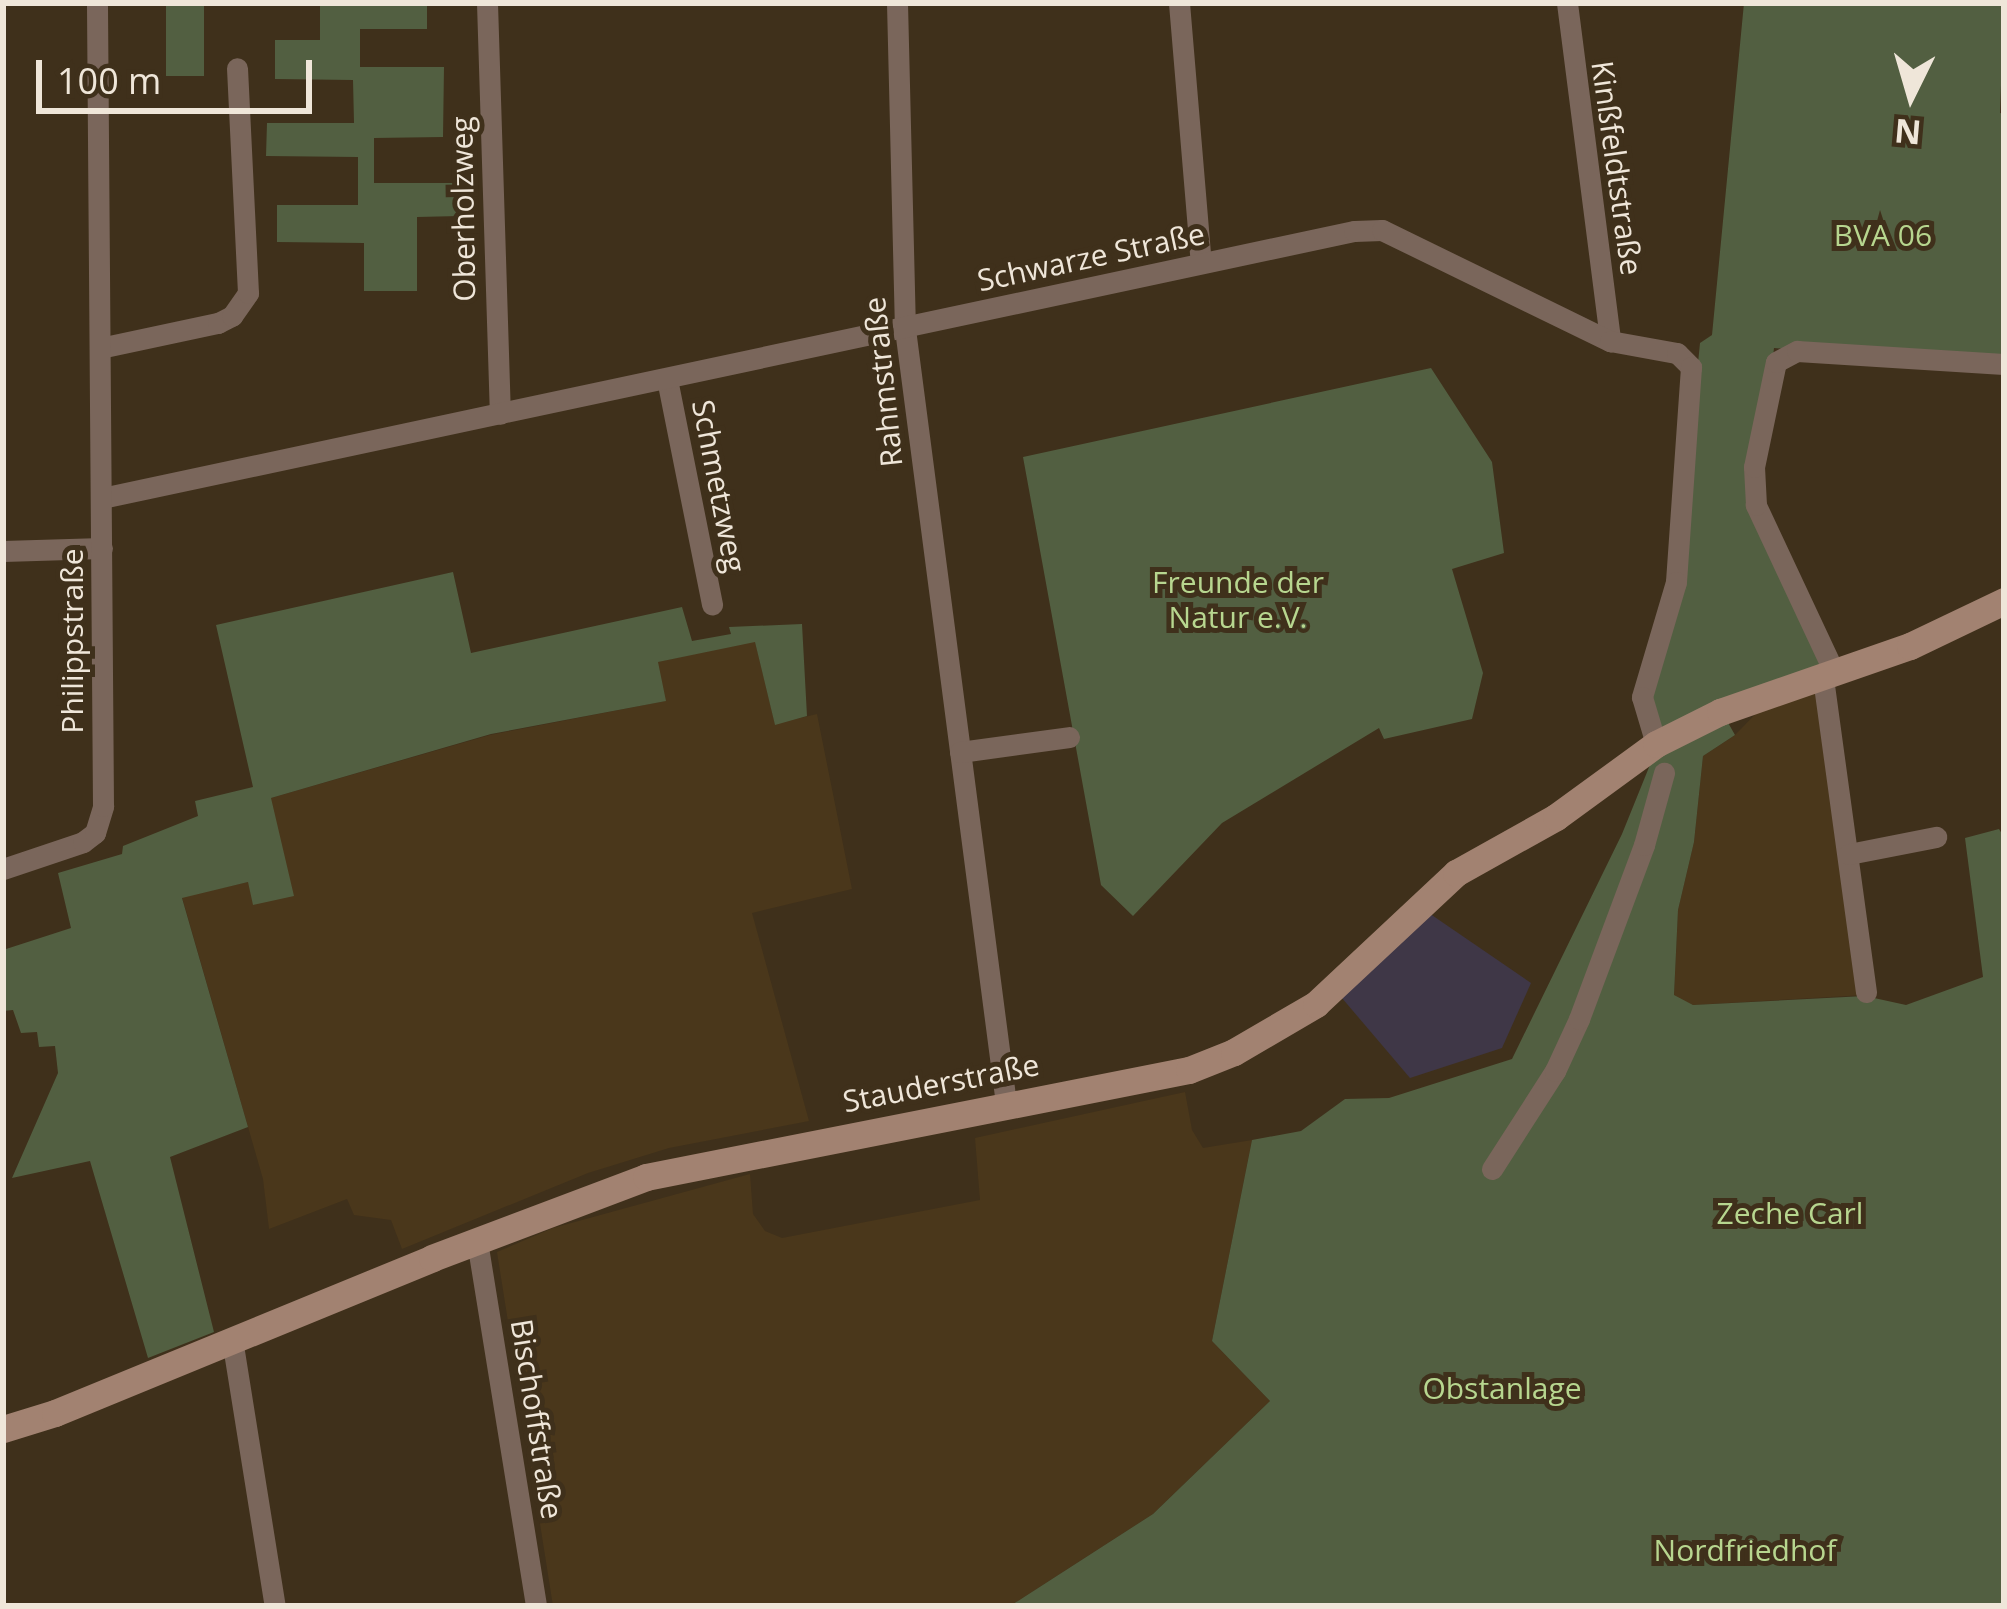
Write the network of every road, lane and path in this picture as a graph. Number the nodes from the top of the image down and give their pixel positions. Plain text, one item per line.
1 (97, 3) edge
2 (487, 3) edge
3 (897, 3) edge
4 (1178, 3) edge
5 (1567, 3) edge
6 (237, 68) dead end
7 (1201, 263) junction
8 (905, 329) junction
9 (1610, 341) junction
10 (100, 348) junction
11 (2004, 364) edge
12 (668, 379) junction
13 (500, 414) junction
14 (102, 498) junction
15 (102, 548) junction
16 (3, 551) edge
17 (2004, 601) edge
18 (712, 605) dead end
19 (1829, 676) junction
20 (1069, 737) dead end
21 (1656, 744) junction
22 (960, 752) junction
23 (1664, 773) dead end
24 (1936, 837) dead end
25 (1849, 854) junction
26 (3, 869) edge
27 (1865, 992) dead end
28 (1006, 1103) junction
29 (1492, 1169) dead end
30 (477, 1241) junction
31 (232, 1339) junction
32 (3, 1429) edge
33 (275, 1606) edge
34 (536, 1606) edge

1 - 10 street, Philippstraße
2 - 13 street, Oberholzweg
3 - 8 street, Rahmstraße
4 - 7 street
5 - 9 street, Kinßfeldtstraße
6 - 10 street
7 - 8 street, Schwarze Straße
7 - 9 street, Schwarze Straße
8 - 12 street, Schwarze Straße
8 - 22 street, Rahmstraße
9 - 21 street, Schwarze Straße
10 - 14 street, Philippstraße
11 - 19 street
12 - 13 street, Schwarze Straße
12 - 18 street, Schmetzweg
13 - 14 street, Schwarze Straße
14 - 15 street, Philippstraße
15 - 16 street
15 - 26 street, Philippstraße
17 - 19 main road, Stauderstraße
19 - 21 main road, Stauderstraße
19 - 25 street
20 - 22 street
21 - 28 main road, Stauderstraße
22 - 28 street, Rahmstraße
23 - 29 street
24 - 25 street
25 - 27 street
28 - 30 main road, Stauderstraße
30 - 31 main road, Stauderstraße
30 - 34 street, Bischoffstraße
31 - 32 main road, Stauderstraße
31 - 33 street

